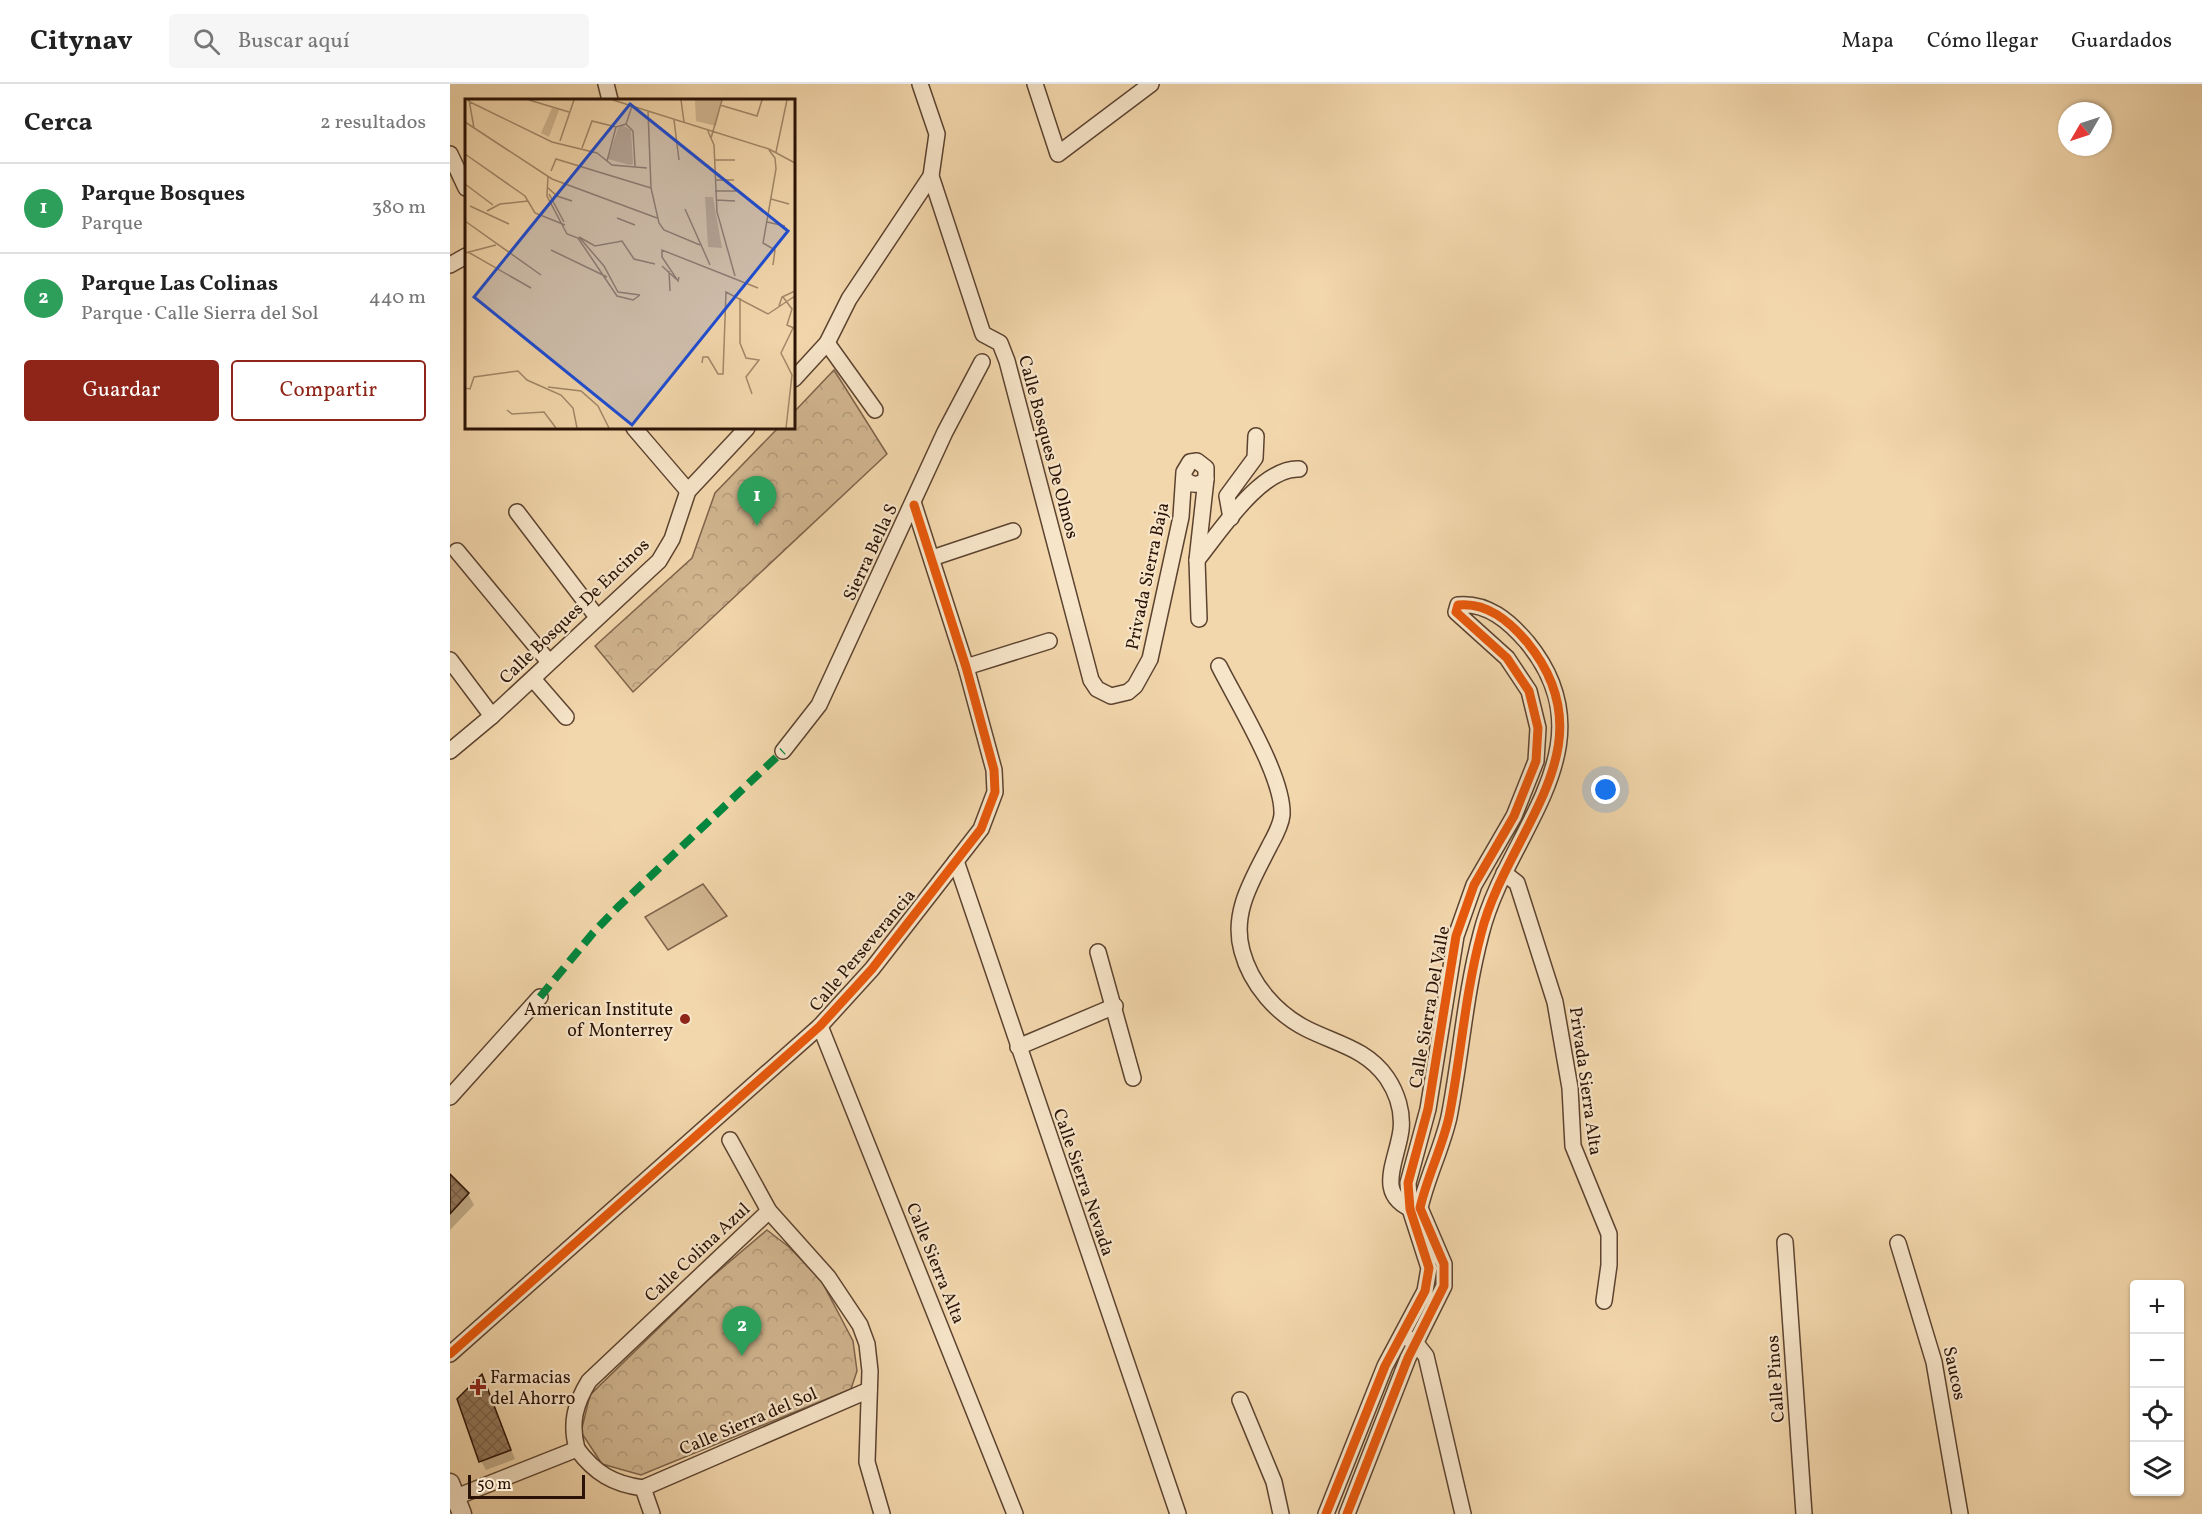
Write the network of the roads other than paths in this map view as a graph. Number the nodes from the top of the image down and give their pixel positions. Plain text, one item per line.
1 (606, 84) edge
2 (920, 84) edge
3 (1035, 84) edge
4 (1151, 84) edge
5 (610, 99) edge
6 (450, 153) edge
7 (931, 176) junction
8 (465, 186) edge
9 (465, 257) edge
10 (450, 266) edge
11 (828, 343) junction
12 (982, 362) dead end
13 (795, 378) edge
14 (875, 410) dead end
15 (635, 429) edge
16 (746, 429) edge
17 (1256, 436) dead end
18 (1299, 469) dead end
19 (688, 491) junction
20 (914, 505) junction
21 (517, 512) dead end
22 (1231, 518) junction
23 (1013, 531) dead end
24 (457, 551) dead end
25 (932, 558) junction
26 (1197, 560) junction
27 (597, 617) junction
28 (1199, 619) dead end
29 (1049, 641) dead end
30 (450, 660) edge
31 (549, 662) junction
32 (1219, 666) dead end
33 (966, 667) junction
34 (532, 679) junction
35 (1110, 696) joint
36 (492, 716) junction
37 (566, 717) dead end
38 (783, 751) dead end
39 (450, 752) edge
40 (956, 861) junction
41 (1504, 873) junction
42 (1098, 952) dead end
43 (540, 998) dead end
44 (1115, 1006) junction
45 (820, 1026) junction
46 (1018, 1047) junction
47 (1133, 1078) dead end
48 (450, 1097) edge
49 (730, 1140) dead end
50 (769, 1211) junction
51 (1415, 1211) junction
52 (1785, 1242) dead end
53 (1898, 1243) dead end
54 (1604, 1301) dead end
55 (1408, 1339) junction
56 (450, 1354) edge
57 (869, 1390) junction
58 (1240, 1400) dead end
59 (577, 1449) junction
60 (643, 1488) junction
61 (456, 1498) edge
62 (652, 1514) edge
63 (882, 1514) edge
64 (1015, 1514) edge
65 (1179, 1514) edge
66 (1281, 1514) edge
67 (1326, 1514) edge
68 (1347, 1514) edge
69 (1463, 1514) edge
70 (1804, 1514) edge
71 (1960, 1514) edge

1 - 5 street
2 - 7 street, Calle Bosques De Olmos
3 - 4 street
6 - 8 street
7 - 11 street
7 - 35 street, Calle Bosques De Olmos
9 - 10 street
11 - 13 street
11 - 14 street
12 - 20 street, Sierra Bella S
15 - 19 street
16 - 19 street, Calle Bosques De Encinos
17 - 22 street
18 - 22 street
19 - 27 street, Calle Bosques De Encinos
20 - 25 street, Calle Perseverancia
20 - 38 street, Sierra Bella S
21 - 27 street
22 - 26 street
23 - 25 street
24 - 31 street
25 - 33 street, Calle Perseverancia
26 - 28 street, Privada Sierra Baja
26 - 35 street, Privada Sierra Baja
27 - 31 street, Calle Bosques De Encinos
29 - 33 street
30 - 36 street
31 - 34 street, Calle Bosques De Encinos
32 - 51 street
33 - 40 street, Calle Perseverancia
34 - 36 street, Calle Bosques De Encinos
34 - 37 street
36 - 39 street, Calle Bosques De Encinos
40 - 45 street, Calle Perseverancia
40 - 46 street, Calle Sierra Nevada
41 - 51 street, Calle Sierra Del Valle
41 - 51 street, Calle Sierra Del Valle
41 - 54 street, Privada Sierra Alta
42 - 44 street
43 - 48 street
44 - 46 street
44 - 47 street
45 - 56 street, Calle Perseverancia
45 - 64 street, Calle Sierra Alta
46 - 65 street, Calle Sierra Nevada
49 - 50 street
50 - 57 street, Calle Colina Azul
50 - 59 street, Calle Colina Azul
51 - 55 street, Calle Sierra Del Valle
52 - 70 street, Calle Pinos
53 - 71 street, Saucos
55 - 67 street, Calle Sierra Del Valle
55 - 68 street, Calle Sierra Del Valle
55 - 69 street
57 - 60 street, Calle Sierra del Sol
57 - 63 street, Calle Colina Azul
58 - 66 street
59 - 60 street
59 - 61 street
60 - 62 street

